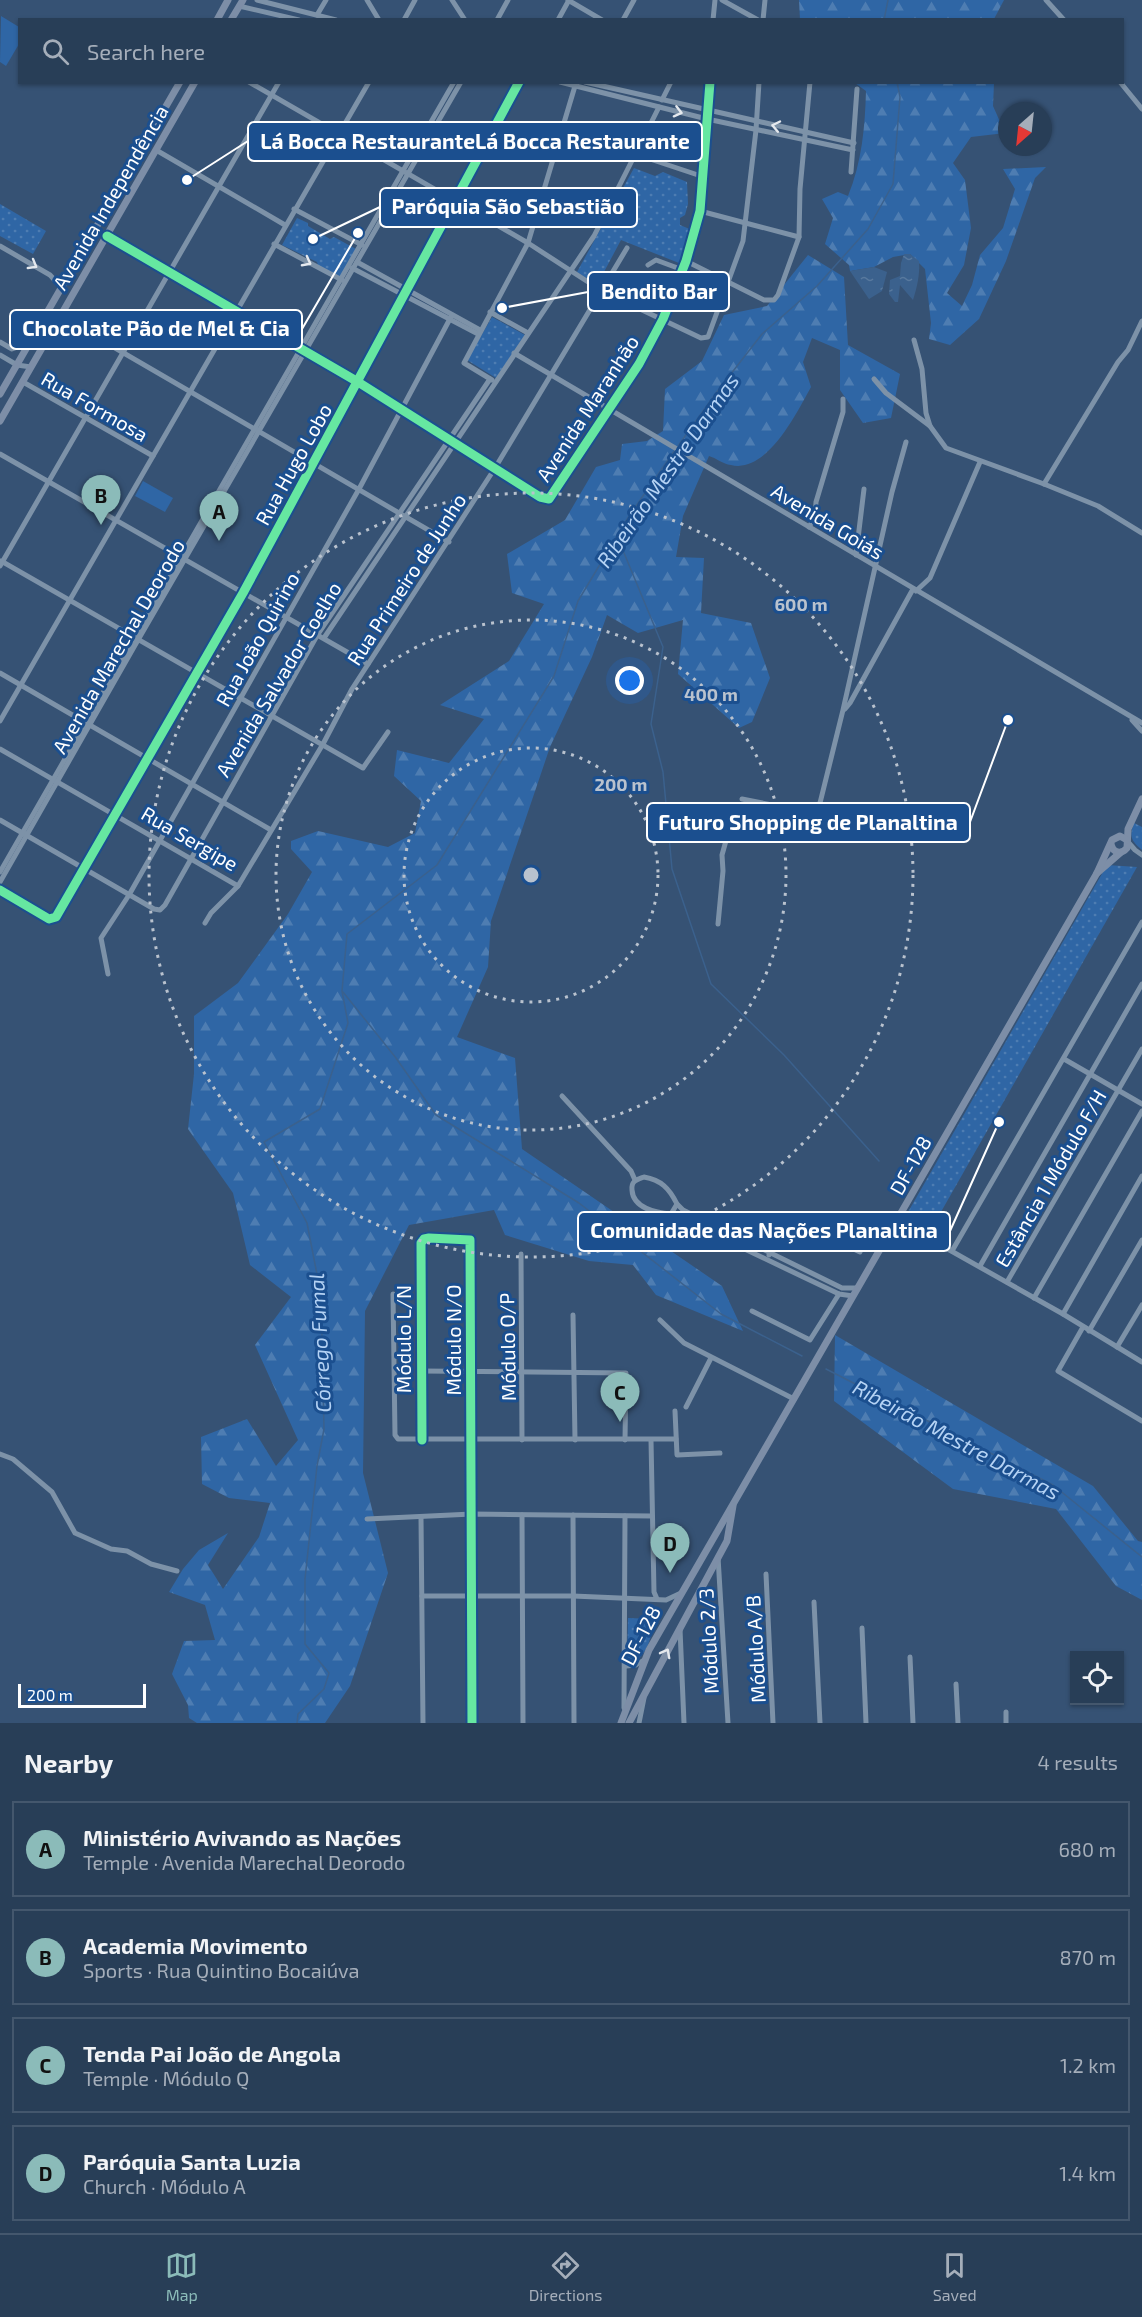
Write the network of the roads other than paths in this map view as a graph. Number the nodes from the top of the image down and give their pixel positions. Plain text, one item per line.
1 (228, 0) edge
2 (257, 0) edge
3 (326, 0) edge
4 (367, 0) edge
5 (415, 0) edge
6 (452, 0) edge
7 (508, 0) edge
8 (569, 0) edge
9 (634, 0) edge
10 (715, 0) edge
11 (722, 0) edge
12 (765, 0) edge
13 (1046, 0) edge
14 (241, 3) edge
15 (281, 6) junction
16 (278, 14) junction
17 (317, 15) junction
18 (225, 18) edge
19 (292, 18) edge
20 (328, 18) edge
21 (378, 18) edge
22 (405, 18) edge
23 (464, 18) edge
24 (498, 18) edge
25 (559, 18) edge
26 (599, 18) edge
27 (624, 18) edge
28 (712, 18) edge
29 (754, 18) edge
30 (763, 18) edge
31 (1062, 18) edge
32 (179, 84) edge
33 (194, 84) edge
34 (252, 84) edge
35 (278, 84) edge
36 (368, 84) edge
37 (453, 84) edge
38 (460, 84) edge
39 (518, 84) edge
40 (568, 84) edge
41 (587, 84) edge
42 (670, 84) edge
43 (710, 84) edge
44 (759, 84) edge
45 (810, 84) edge
46 (1122, 84) edge
47 (575, 86) junction
48 (592, 88) junction
49 (857, 89) dead end
50 (606, 92) junction
51 (272, 96) junction
52 (662, 100) junction
53 (169, 104) junction
54 (659, 107) junction
55 (180, 109) junction
56 (1142, 109) edge
57 (708, 110) junction
58 (162, 115) junction
59 (707, 119) junction
60 (756, 122) junction
61 (171, 123) junction
62 (756, 130) junction
63 (806, 133) junction
64 (338, 134) junction
65 (806, 141) junction
66 (853, 147) junction
67 (156, 150) junction
68 (635, 154) junction
69 (851, 172) dead end
70 (405, 173) junction
71 (704, 177) junction
72 (219, 187) junction
73 (455, 201) junction
74 (294, 209) junction
75 (700, 211) junction
76 (746, 223) junction
77 (285, 225) junction
78 (107, 236) junction
79 (799, 237) junction
80 (528, 243) junction
81 (274, 244) junction
82 (0, 246) edge
83 (363, 246) junction
84 (627, 248) dead end
85 (687, 261) junction
86 (76, 262) junction
87 (357, 262) junction
88 (648, 265) dead end
89 (351, 268) junction
90 (683, 270) junction
91 (71, 271) junction
92 (87, 271) junction
93 (570, 271) junction
94 (170, 272) junction
95 (82, 279) junction
96 (343, 281) junction
97 (729, 282) junction
98 (62, 288) junction
99 (602, 291) junction
100 (406, 294) junction
101 (236, 310) junction
102 (490, 312) junction
103 (60, 316) junction
104 (451, 317) junction
105 (663, 319) junction
106 (1142, 321) edge
107 (479, 332) junction
108 (528, 333) junction
109 (914, 340) dead end
110 (0, 342) edge
111 (30, 343) junction
112 (303, 350) junction
113 (123, 353) junction
114 (514, 353) junction
115 (0, 355) edge
116 (17, 365) junction
117 (31, 367) junction
118 (553, 375) junction
119 (490, 379) junction
120 (874, 379) dead end
121 (23, 382) junction
122 (358, 382) junction
123 (496, 382) junction
124 (190, 392) junction
125 (0, 394) edge
126 (843, 399) dead end
127 (402, 409) junction
128 (609, 409) junction
129 (926, 413) junction
130 (915, 416) junction
131 (86, 418) junction
132 (0, 421) edge
133 (930, 426) junction
134 (256, 430) junction
135 (452, 441) junction
136 (906, 442) dead end
137 (0, 454) edge
138 (153, 456) junction
139 (980, 462) junction
140 (314, 463) junction
141 (495, 468) junction
142 (49, 482) junction
143 (1044, 484) junction
144 (359, 489) junction
145 (864, 489) dead end
146 (402, 514) junction
147 (116, 521) junction
148 (808, 527) junction
149 (1142, 533) edge
150 (448, 542) junction
151 (856, 555) junction
152 (182, 559) junction
153 (1, 563) edge
154 (876, 567) junction
155 (914, 590) junction
156 (243, 593) junction
157 (69, 600) junction
158 (286, 617) junction
159 (318, 634) junction
160 (136, 638) junction
161 (324, 638) junction
162 (368, 664) junction
163 (0, 673) edge
164 (197, 674) junction
165 (21, 685) junction
166 (240, 699) junction
167 (843, 710) junction
168 (1126, 714) junction
169 (272, 716) junction
170 (0, 721) edge
171 (1142, 723) edge
172 (87, 724) junction
173 (1142, 731) edge
174 (388, 732) dead end
175 (322, 744) junction
176 (0, 749) edge
177 (148, 759) junction
178 (54, 781) junction
179 (192, 784) junction
180 (1142, 792) edge
181 (742, 799) dead end
182 (1142, 800) edge
183 (223, 802) junction
184 (765, 805) junction
185 (115, 816) junction
186 (0, 820) edge
187 (271, 830) junction
188 (25, 834) junction
189 (1117, 836) junction
190 (160, 841) junction
191 (1128, 841) junction
192 (1111, 844) junction
193 (1122, 852) junction
194 (1142, 856) edge
195 (191, 859) junction
196 (85, 869) junction
197 (0, 872) edge
198 (1096, 873) junction
199 (0, 882) edge
200 (238, 886) junction
201 (0, 891) edge
202 (129, 895) junction
203 (1142, 922) edge
204 (205, 923) dead end
205 (718, 924) dead end
206 (108, 974) dead end
207 (1142, 984) edge
208 (1142, 1049) edge
209 (1064, 1059) junction
210 (1090, 1074) junction
211 (1119, 1090) junction
212 (562, 1096) dead end
213 (1142, 1104) edge
214 (1142, 1111) edge
215 (1142, 1176) edge
216 (635, 1180) junction
217 (676, 1204) junction
218 (670, 1214) junction
219 (897, 1221) junction
220 (728, 1232) junction
221 (424, 1239) joint
222 (724, 1239) junction
223 (1142, 1240) edge
224 (952, 1251) junction
225 (860, 1252) dead end
226 (521, 1254) dead end
227 (769, 1256) junction
228 (980, 1266) junction
229 (821, 1282) junction
230 (1007, 1282) junction
231 (858, 1288) junction
232 (393, 1294) dead end
233 (839, 1294) junction
234 (853, 1296) junction
235 (1034, 1298) junction
236 (1142, 1305) edge
237 (752, 1311) dead end
238 (1063, 1314) junction
239 (573, 1315) dead end
240 (660, 1320) dead end
241 (1083, 1327) junction
242 (1089, 1331) junction
243 (1117, 1347) junction
244 (711, 1358) junction
245 (1142, 1362) edge
246 (421, 1371) junction
247 (472, 1371) junction
248 (522, 1371) junction
249 (573, 1371) junction
250 (794, 1399) junction
251 (686, 1407) dead end
252 (675, 1411) dead end
253 (1141, 1420) edge
254 (676, 1439) junction
255 (422, 1440) junction
256 (471, 1440) junction
257 (522, 1440) junction
258 (575, 1440) junction
259 (625, 1440) junction
260 (651, 1440) junction
261 (720, 1453) dead end
262 (0, 1454) edge
263 (734, 1503) junction
264 (472, 1514) junction
265 (522, 1515) junction
266 (573, 1515) junction
267 (626, 1516) junction
268 (652, 1516) junction
269 (421, 1517) junction
270 (368, 1519) dead end
271 (706, 1549) junction
272 (718, 1557) junction
273 (177, 1571) dead end
274 (766, 1575) dead end
275 (681, 1593) junction
276 (422, 1596) junction
277 (472, 1596) junction
278 (523, 1596) junction
279 (573, 1596) junction
280 (625, 1598) junction
281 (657, 1599) junction
282 (666, 1600) junction
283 (814, 1602) dead end
284 (670, 1613) junction
285 (862, 1628) dead end
286 (680, 1629) junction
287 (910, 1657) dead end
288 (642, 1663) junction
289 (626, 1666) junction
290 (656, 1672) junction
291 (956, 1684) dead end
292 (645, 1693) junction
293 (624, 1708) junction
294 (1006, 1712) dead end
295 (423, 1723) edge
296 (472, 1723) edge
297 (523, 1723) edge
298 (573, 1723) edge
299 (621, 1723) edge
300 (629, 1723) edge
301 (639, 1723) edge
302 (684, 1723) edge
303 (728, 1723) edge
304 (773, 1723) edge
305 (820, 1723) edge
306 (866, 1723) edge
307 (913, 1723) edge
308 (958, 1723) edge
309 (1006, 1723) edge

1 - 18 main road
2 - 15 street
3 - 17 street
4 - 21 street
5 - 22 street
6 - 23 street
7 - 24 street
8 - 25 street
8 - 26 street
9 - 27 street
10 - 28 street
11 - 29 street
12 - 30 street
13 - 31 street
14 - 16 street
14 - 18 main road
15 - 16 street
15 - 17 street
16 - 19 street
17 - 20 street
32 - 53 main road, Avenida Independência
33 - 55 main road, Avenida Independência
34 - 51 street
35 - 51 street
36 - 64 street
37 - 70 street, Avenida Marechal Deorodo
38 - 70 street, Avenida Marechal Deorodo
39 - 73 street, Rua Hugo Lobo
40 - 47 street
41 - 48 street
42 - 52 street
43 - 57 street
44 - 60 street
45 - 63 street
46 - 56 street
47 - 48 street
47 - 80 street
48 - 50 street
49 - 66 street
50 - 52 street
50 - 54 street
51 - 64 street
51 - 72 street
52 - 57 street
53 - 55 main road
53 - 58 main road, Avenida Independência
54 -> 59 street
54 - 68 street, Avenida Salvador Coelho
55 - 61 main road, Avenida Independência
57 - 59 street, Avenida Maranhão
57 - 60 street
58 - 61 main road
58 - 86 main road, Avenida Independência
59 - 62 street
59 - 71 street, Avenida Maranhão
60 - 62 street
63 -> 60 street
61 - 67 main road, Avenida Independência
62 - 65 street
62 - 76 street
63 - 65 street
63 - 66 street
64 - 70 street
64 - 74 street
65 - 66 street
65 - 79 street
66 - 69 street
67 - 72 street
67 - 78 main road, Avenida Independência
68 - 71 street
68 - 93 street, Avenida Salvador Coelho
70 - 73 street
70 - 83 street, Avenida Marechal Deorodo
71 - 75 street, Avenida Maranhão
72 - 77 street
72 - 94 street
73 - 80 street
73 - 100 street, Rua Hugo Lobo
74 - 77 street
74 - 83 street
75 - 76 street
75 - 85 street, Avenida Maranhão
76 - 79 street
76 - 97 street
77 - 81 street
78 - 92 main road, Avenida Independência
78 - 94 street
79 - 97 street
80 - 93 street
80 - 102 street
81 -> 96 street
81 - 101 street
82 -> 98 street
83 - 87 street, Avenida Marechal Deorodo
83 - 89 street, Avenida Marechal Deorodo
84 - 99 street, Rua Primeiro de Junho
85 - 90 street, Avenida Maranhão
85 - 97 street
86 - 91 main road, Avenida Independência
86 - 92 main road
87 - 89 street, Avenida Marechal Deorodo
87 - 100 street
88 - 90 street
89 - 96 street, Avenida Marechal Deorodo
89 - 100 street
90 - 105 street, Avenida Maranhão
91 - 95 main road
91 - 98 main road, Avenida Independência
92 - 95 main road, Avenida Independência
93 - 99 street
93 - 108 street, Avenida Salvador Coelho
94 - 101 street
94 - 113 street
95 - 103 main road, Avenida Independência
96 - 112 street, Avenida Marechal Deorodo
97 - 105 street
98 - 111 main road, Avenida Independência
99 - 105 street
99 - 118 street, Rua Primeiro de Junho
100 - 104 street
100 - 122 street, Rua Hugo Lobo
101 - 112 street
101 - 124 street
102 - 107 street
102 - 108 street
103 - 113 street
103 - 117 main road, Avenida Independência
104 - 107 street
104 - 127 street, Rua João Quirino
105 - 128 street, Avenida Maranhão
106 - 143 street
107 - 119 street
108 - 114 street, Avenida Salvador Coelho
109 - 129 street
110 - 111 street
111 - 116 main road, Avenida Independência
112 - 122 street
112 - 134 street, Avenida Marechal Deorodo
113 - 124 street
113 - 131 street
114 - 118 street, Avenida Goiás
114 - 123 street, Avenida Salvador Coelho
115 - 116 street
116 - 117 street
116 - 125 main road, Avenida Independência
117 - 121 main road, Avenida Independência
118 - 128 street, Avenida Goiás
118 - 141 street, Rua Primeiro de Junho
119 - 123 street
119 - 135 street, Avenida Salvador Coelho
120 - 130 street
121 - 131 street, Rua Formosa
121 - 132 main road, Avenida Independência
122 - 127 street
122 - 140 street, Rua Hugo Lobo
123 - 135 street, Avenida Salvador Coelho
124 - 134 street
124 - 138 street
126 - 148 street
127 - 135 street
127 - 144 street, Rua João Quirino
128 - 141 street, Avenida Maranhão
128 - 148 street, Avenida Goiás
129 - 130 street
129 - 133 street
130 - 133 street
131 - 138 street, Rua Formosa
131 - 142 street
133 - 139 street
134 - 140 street
134 - 152 street, Avenida Marechal Deorodo
135 - 141 street
135 - 146 street, Avenida Salvador Coelho
136 - 154 street
137 - 142 street
138 - 147 street
139 - 143 street
139 - 155 street
140 - 144 street
140 - 156 street, Rua Hugo Lobo
141 - 150 street, Rua Primeiro de Junho
142 - 147 street
142 - 153 street
143 - 149 street
144 - 146 street
144 - 158 street, Rua João Quirino
145 - 151 street
146 - 150 street
146 - 159 street, Avenida Salvador Coelho
146 - 161 street, Avenida Salvador Coelho
147 - 152 street
147 - 157 street
148 - 151 street, Avenida Goiás
150 - 162 street, Rua Primeiro de Junho
151 - 154 street, Avenida Goiás
152 - 156 street
152 - 160 street, Avenida Marechal Deorodo
153 - 157 street
154 - 155 street, Avenida Goiás
154 - 167 street
155 - 167 street
155 - 168 street, Avenida Goiás
156 - 158 street
156 - 164 street, Rua Hugo Lobo
157 - 160 street
157 - 165 street
158 - 159 street
158 - 166 street, Rua João Quirino
159 - 161 street
159 - 169 street, Avenida Salvador Coelho
160 - 164 street
160 - 172 street, Avenida Marechal Deorodo
161 - 162 street
162 - 175 street, Rua Primeiro de Junho
163 - 165 street
164 - 166 street
164 - 177 street, Rua Hugo Lobo
165 - 170 street
165 - 172 street
166 - 169 street
166 - 179 street, Rua João Quirino
167 - 184 street
168 - 171 street, Avenida Goiás
168 - 173 street, Avenida Goiás
169 - 175 street
169 - 183 street, Avenida Salvador Coelho
172 - 177 street
172 - 178 street, Avenida Marechal Deorodo
174 - 175 street
175 - 187 street, Rua Primeiro de Junho
176 - 178 street, Rua Sergipe
177 - 179 street
177 - 185 street, Rua Hugo Lobo
178 - 185 street, Rua Sergipe
178 - 188 street, Avenida Marechal Deorodo
179 - 183 street
179 - 190 street, Rua João Quirino
180 - 189 main road, DF-128
181 - 184 street
182 - 191 main road, DF-128
183 - 187 street
183 - 195 street, Avenida Salvador Coelho
184 - 205 street
185 - 190 street, Rua Sergipe
185 - 196 street, Rua Hugo Lobo
186 - 188 street
187 - 200 street, Rua Primeiro de Junho
188 - 196 street
188 - 197 street, Avenida Marechal Deorodo
188 - 199 street, Avenida Marechal Deorodo
189 - 191 main road
189 - 192 main road, DF-128
190 - 195 street, Rua Sergipe
190 - 202 street, Rua João Quirino
191 - 193 main road, DF-128
191 - 194 street
192 - 193 main road
192 - 198 main road, DF-128 / DF-128
193 - 194 street
193 - 198 main road, DF-128 / DF-128
195 - 200 street, Rua Sergipe
195 - 202 street, Avenida Salvador Coelho
196 - 201 street, Rua Hugo Lobo
196 - 202 street
198 - 219 main road, DF-128 / DF-128
200 - 204 street, Rua Primeiro de Junho
202 - 206 street, Rua João Quirino
203 - 209 street
207 - 210 street
208 - 211 street, Estância 1 Módulo F/H
209 - 210 street
209 - 224 street
210 - 211 street
210 - 228 street
211 - 213 street
211 - 230 street, Estância 1 Módulo F/H
212 - 216 street
214 - 235 street
215 - 238 street
216 - 217 street
216 - 218 street
217 - 218 street
217 - 220 street
218 - 222 street
219 - 224 street
219 - 231 main road, DF-128 / DF-128
220 - 222 street
220 - 227 street
221 - 246 street, Módulo L/N
221 - 247 street, Módulo N/O
222 - 227 street
223 - 242 street
224 - 228 street
225 - 227 street
226 - 248 street, Módulo O/P
227 - 229 street
228 - 230 street
229 - 231 street
229 - 233 street
230 - 235 street
231 - 234 main road, DF-128 / DF-128
232 - 255 street
233 - 234 street
233 - 237 street
234 - 250 main road, DF-128 / DF-128
235 - 238 street
236 - 243 street
238 - 241 street
239 - 249 street
240 - 244 street
241 - 242 street
241 - 253 street
242 - 243 street
243 - 245 street
244 - 250 street
244 - 251 street
246 - 247 street
246 - 255 street, Módulo L/N
247 - 248 street
247 - 256 street, Módulo N/O
248 - 249 street
248 - 257 street, Módulo O/P
249 - 258 street
249 - 259 street
250 - 263 main road, DF-128 / DF-128
252 - 254 street
254 - 260 street
254 - 261 street
255 - 256 street
256 - 257 street
256 - 264 street, Módulo N/O
257 - 258 street
258 - 259 street
259 - 260 street
260 - 268 street
262 - 273 street
263 - 271 main road, DF-128 / DF-128
263 - 272 main road, DF-128 / DF-128
264 - 265 street
264 - 269 street
264 - 277 street, Módulo N/O
265 - 266 street
265 - 278 street
266 - 267 street
266 - 279 street
267 - 268 street
267 - 280 street
268 - 281 street
269 - 270 street
269 - 276 street
271 - 272 main road
271 - 275 main road, DF-128 / DF-128
272 - 286 main road, DF-128 / DF-128
272 - 303 street, Módulo 2/3
274 - 304 street, Módulo A/B
275 - 282 street
275 - 284 main road, DF-128 / DF-128
276 - 277 street
276 - 295 street
277 - 278 street
277 - 296 street, Módulo N/O
278 - 279 street
278 - 297 street
279 - 280 street
279 - 298 street
280 - 281 street
280 - 289 street
281 - 282 street
282 - 284 street
283 - 305 street
284 - 288 main road, DF-128 / DF-128
285 - 306 street
290 -> 286 main road, DF-128 / DF-128
286 - 302 street
287 - 307 street
288 - 289 street
288 - 290 main road
288 - 293 main road, DF-128 / DF-128
289 - 293 street
290 - 292 main road, DF-128 / DF-128
291 - 308 street
292 - 300 main road, DF-128 / DF-128
292 - 301 street
293 - 299 main road, DF-128 / DF-128
294 - 309 street

